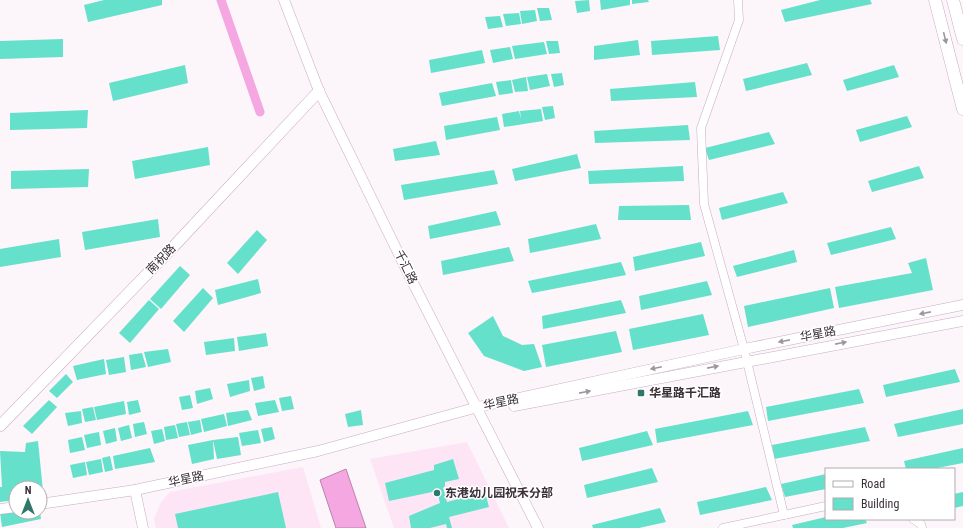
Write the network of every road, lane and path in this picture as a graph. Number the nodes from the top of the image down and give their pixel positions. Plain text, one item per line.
1 (284, 0) edge
2 (738, 0) edge
3 (935, 0) edge
4 (953, 0) edge
5 (963, 39) edge
6 (319, 91) junction
7 (963, 109) edge
8 (963, 305) edge
9 (963, 320) edge
10 (744, 349) junction
11 (747, 361) junction
12 (478, 407) junction
13 (0, 426) edge
14 (135, 490) junction
15 (48, 503) edge
16 (825, 506) edge
17 (784, 515) junction
18 (915, 520) edge
19 (143, 528) edge
20 (538, 528) edge
21 (723, 528) edge
22 (922, 528) edge

1 - 6 street, 千汇路
2 - 10 street
3 -> 7 main road
4 - 5 main road
6 - 12 street, 千汇路
6 - 13 main road, 南祝路
8 -> 10 street, 华星路
11 -> 9 street
10 - 11 street
10 -> 12 street, 华星路
12 -> 11 street
11 - 17 street
12 - 14 street, 华星路
12 - 20 street, 千汇路
14 - 15 street, 华星路
14 - 19 street
16 - 17 street
17 - 21 street
18 - 22 street

